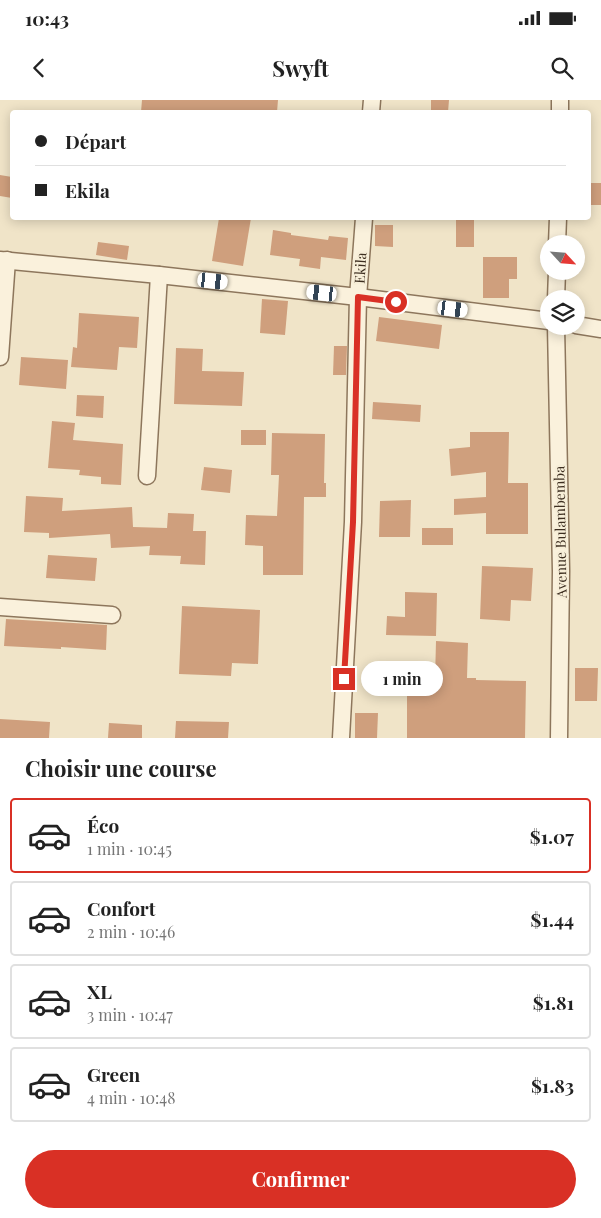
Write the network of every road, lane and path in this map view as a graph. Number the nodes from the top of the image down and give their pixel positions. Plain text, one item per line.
1 (364, 220) edge
2 (558, 220) edge
3 (557, 235) edge
4 (3, 260) edge
5 (159, 275) junction
6 (358, 297) junction
7 (540, 320) edge
8 (585, 326) edge
9 (601, 329) edge
10 (556, 335) edge
11 (0, 357) edge
12 (147, 476) dead end
13 (0, 606) edge
14 (112, 616) dead end
15 (342, 738) edge
16 (559, 738) edge

1 - 6 street, Ekila
2 - 3 street
4 - 5 street
4 - 11 street
5 - 6 street
5 - 12 street
6 - 7 street
6 - 15 street, Ekila
8 - 9 street
10 - 16 street, Avenue Bulambemba
13 - 14 street

